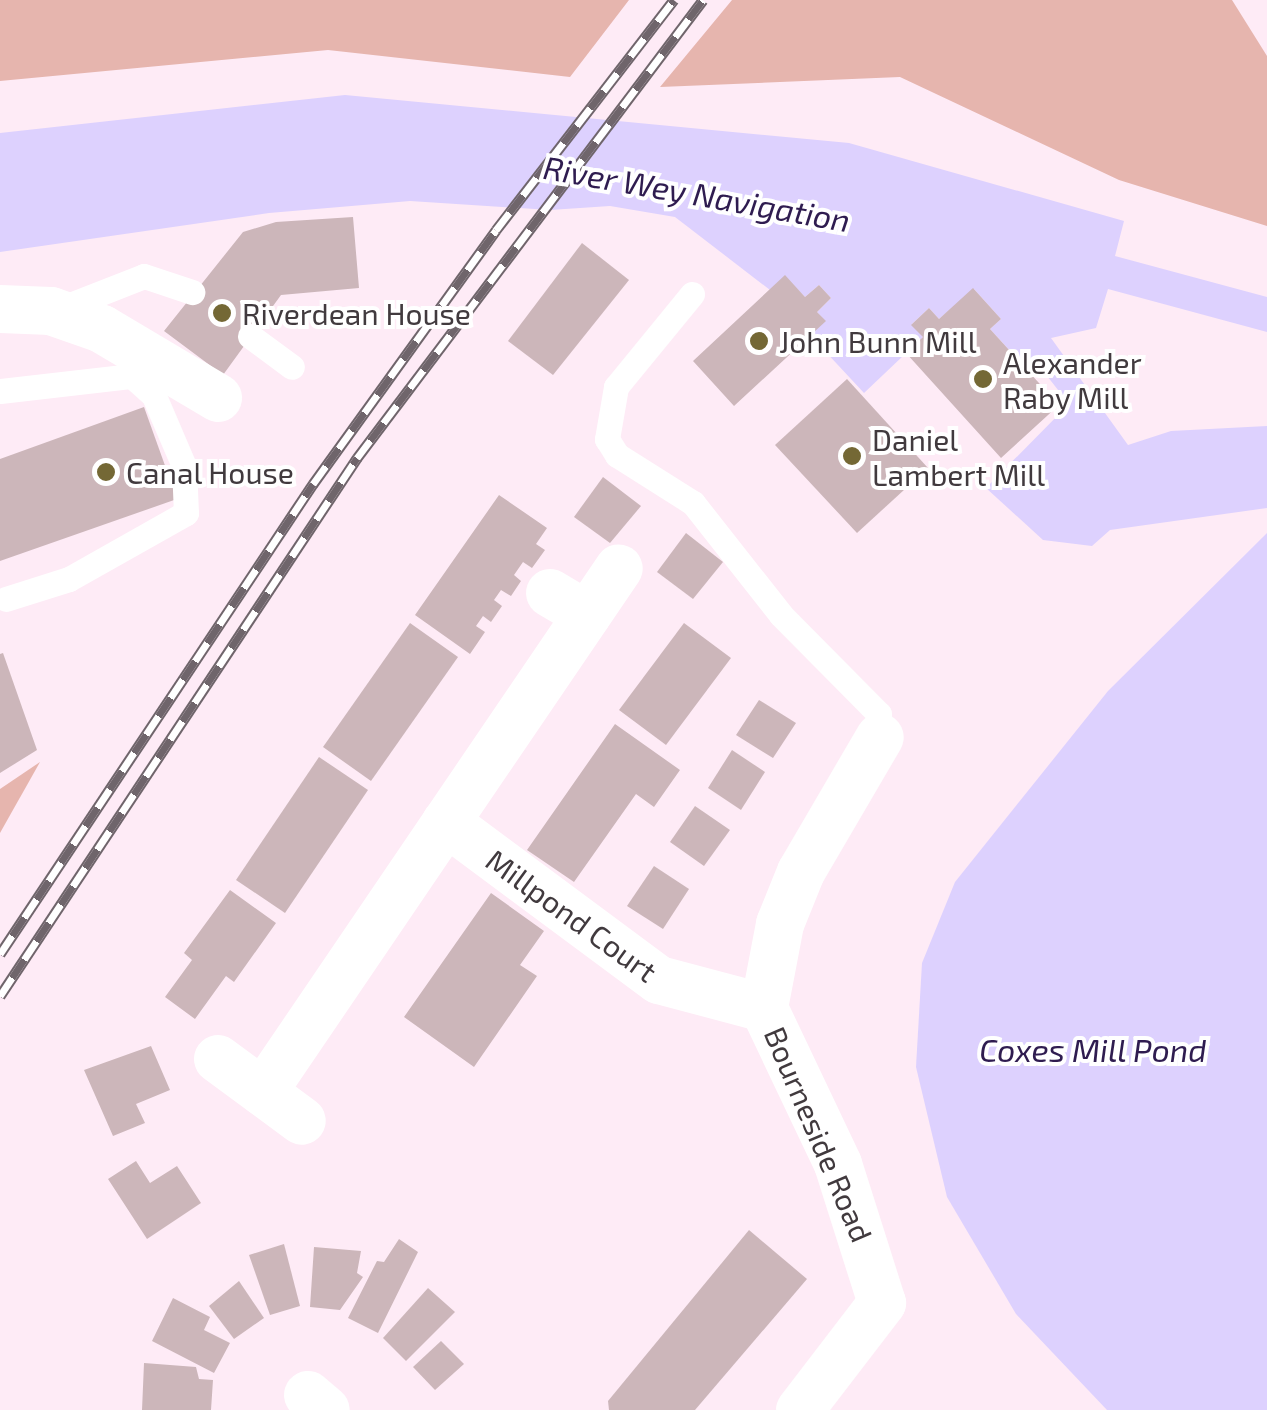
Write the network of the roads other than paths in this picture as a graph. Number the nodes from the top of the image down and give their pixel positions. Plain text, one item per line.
1 (192, 292) dead end
2 (692, 294) dead end
3 (0, 309) edge
4 (51, 311) junction
5 (250, 336) dead end
6 (292, 367) dead end
7 (0, 390) edge
8 (218, 398) dead end
9 (620, 568) dead end
10 (6, 599) dead end
11 (880, 737) joint
12 (446, 822) junction
13 (764, 1008) junction
14 (218, 1059) dead end
15 (262, 1092) junction
16 (302, 1121) dead end
17 (800, 1410) edge

1 - 4 lane
2 - 11 lane
3 - 4 street
4 - 8 street
5 - 6 lane
7 - 10 lane
9 - 12 street
11 - 13 street, Bourneside Road
12 - 13 street, Millpond Court
12 - 15 street
13 - 17 street, Bourneside Road
14 - 15 street
15 - 16 street

